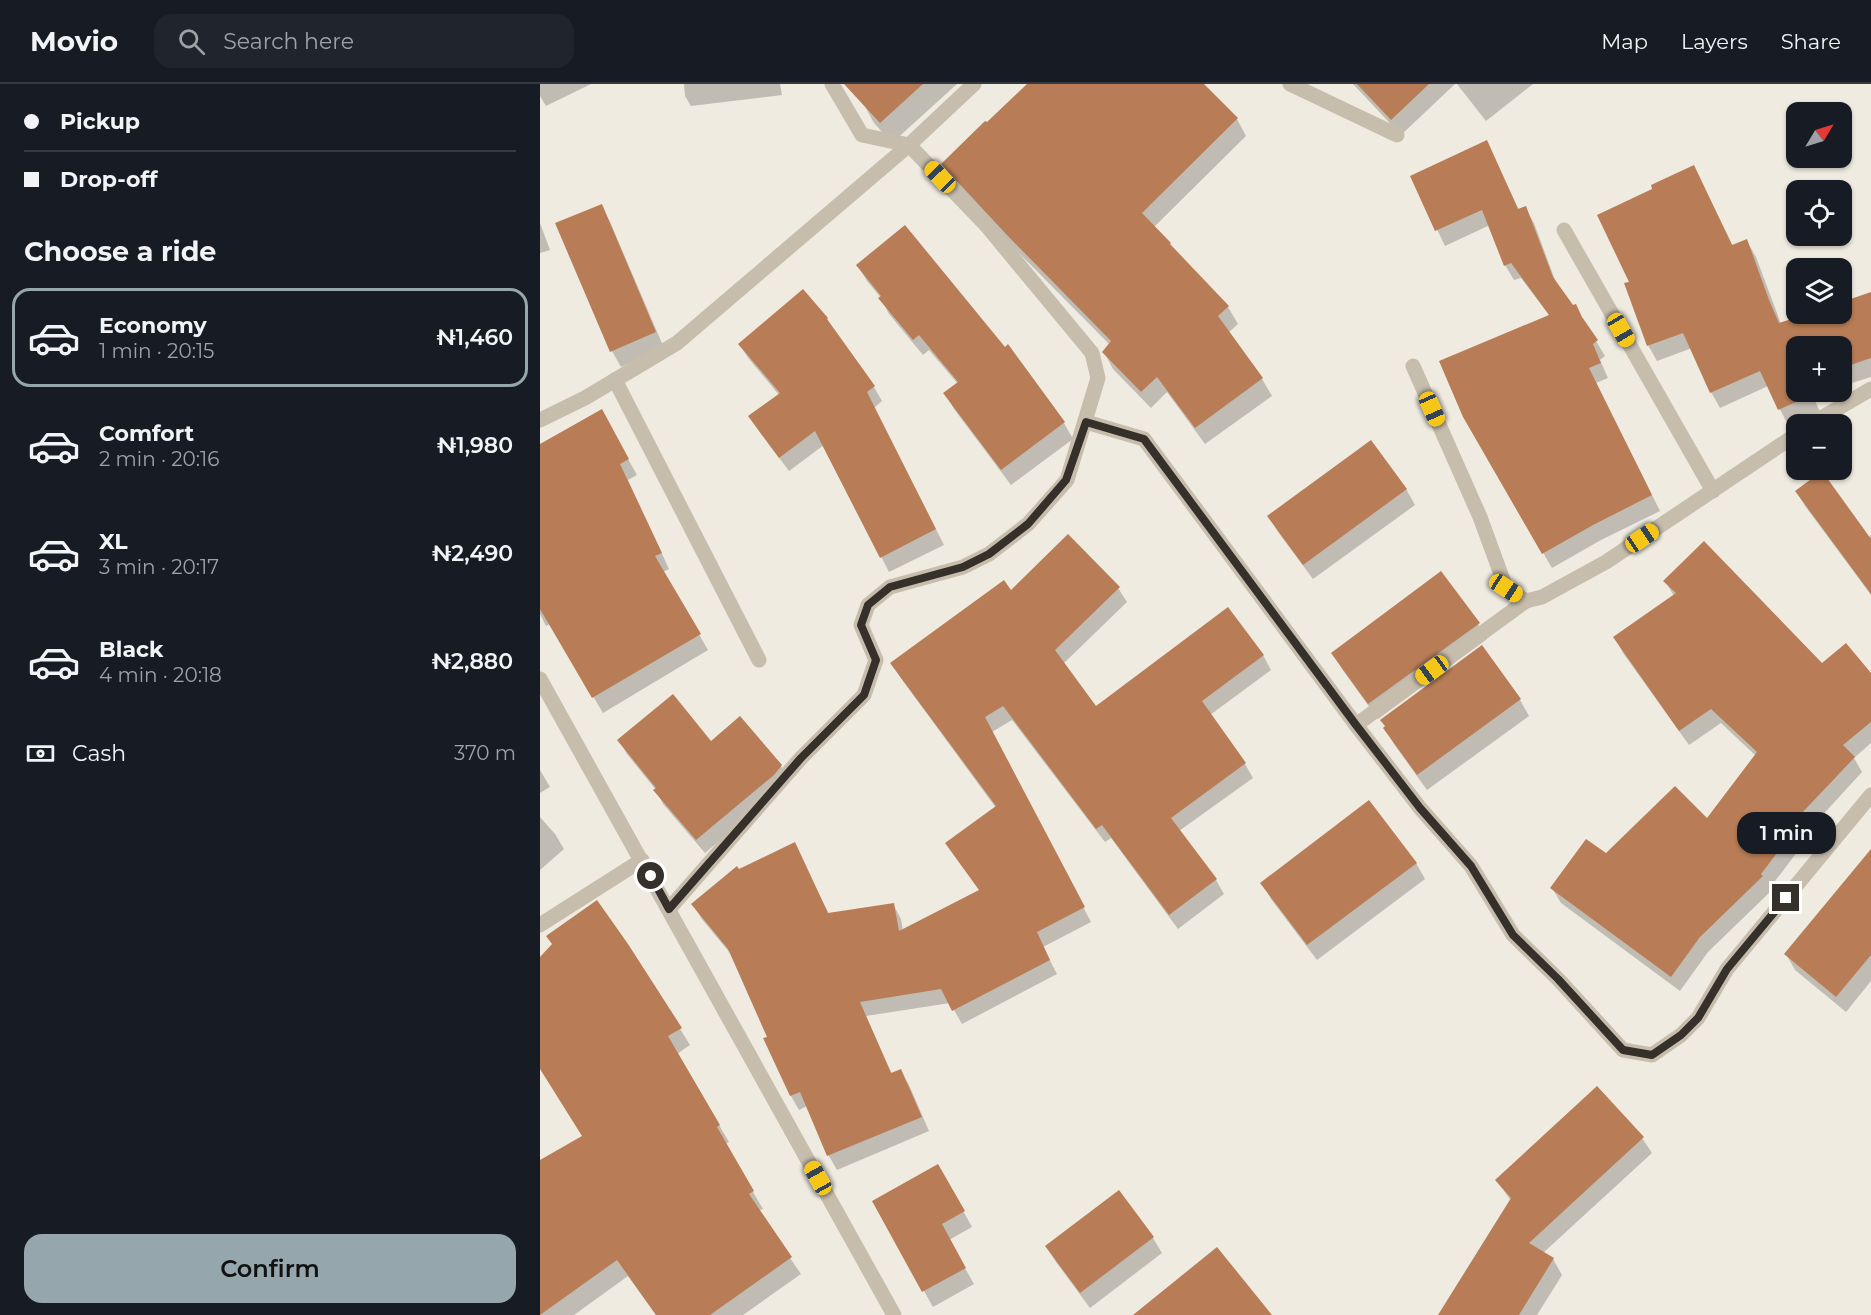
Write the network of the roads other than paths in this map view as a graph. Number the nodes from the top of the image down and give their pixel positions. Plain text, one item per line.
1 (832, 84) edge
2 (974, 84) edge
3 (1290, 84) edge
4 (1397, 135) dead end
5 (909, 145) junction
6 (1564, 230) dead end
7 (1413, 366) dead end
8 (615, 380) junction
9 (1871, 389) edge
10 (1828, 414) edge
11 (540, 420) edge
12 (1086, 422) junction
13 (1786, 441) edge
14 (1713, 491) junction
15 (1526, 601) junction
16 (759, 660) dead end
17 (540, 679) edge
18 (1356, 725) junction
19 (1871, 795) edge
20 (642, 860) junction
21 (669, 909) junction
22 (540, 925) edge
23 (894, 1315) edge

1 - 5 street
2 - 5 street
3 - 4 street
5 - 8 street
5 - 12 street
6 - 14 street
7 - 15 street
8 - 11 street
8 - 16 street
9 - 10 street
12 - 18 street
12 - 21 street
13 - 14 street
14 - 15 street
15 - 18 street
17 - 20 street
18 - 19 street
20 - 21 street
20 - 22 street
21 - 23 street

